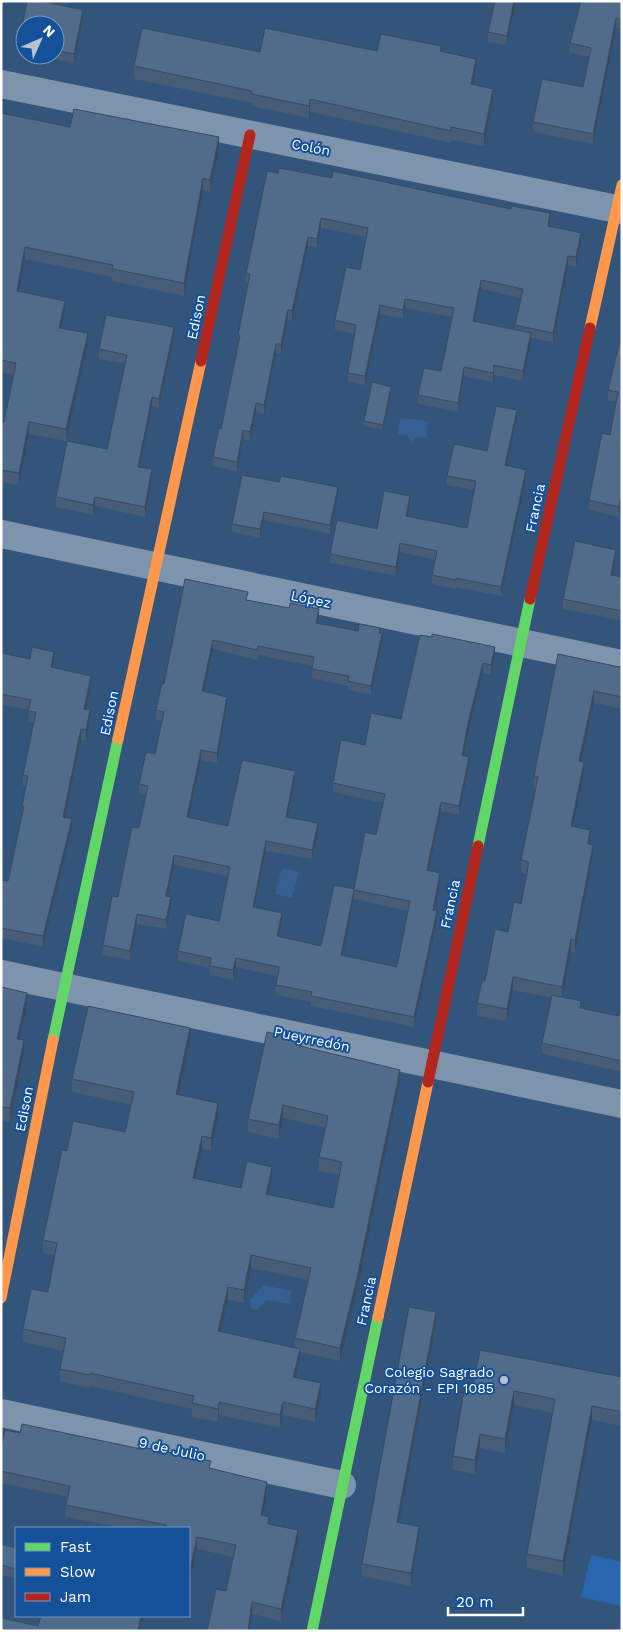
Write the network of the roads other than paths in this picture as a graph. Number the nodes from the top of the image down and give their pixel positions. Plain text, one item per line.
1 (1, 84) edge
2 (250, 134) junction
3 (620, 201) edge
4 (1, 534) edge
5 (157, 567) junction
6 (521, 643) junction
7 (622, 664) edge
8 (1, 974) edge
9 (64, 987) junction
10 (432, 1064) junction
11 (622, 1104) edge
12 (1, 1298) edge
13 (1, 1413) edge
14 (342, 1485) junction
15 (312, 1631) edge

1 - 2 street, Colón
2 - 3 street, Colón
2 - 5 street, Edison
3 - 6 street, Francia
4 - 5 street, López
5 - 6 street, López
5 - 9 street, Edison
6 - 7 street, López
6 - 10 street, Francia
8 - 9 street, Pueyrredón
9 - 10 street, Pueyrredón
9 - 12 street, Edison
10 - 11 street, Pueyrredón
10 - 14 street, Francia
13 - 14 street, 9 de Julio
14 - 15 street, Francia

